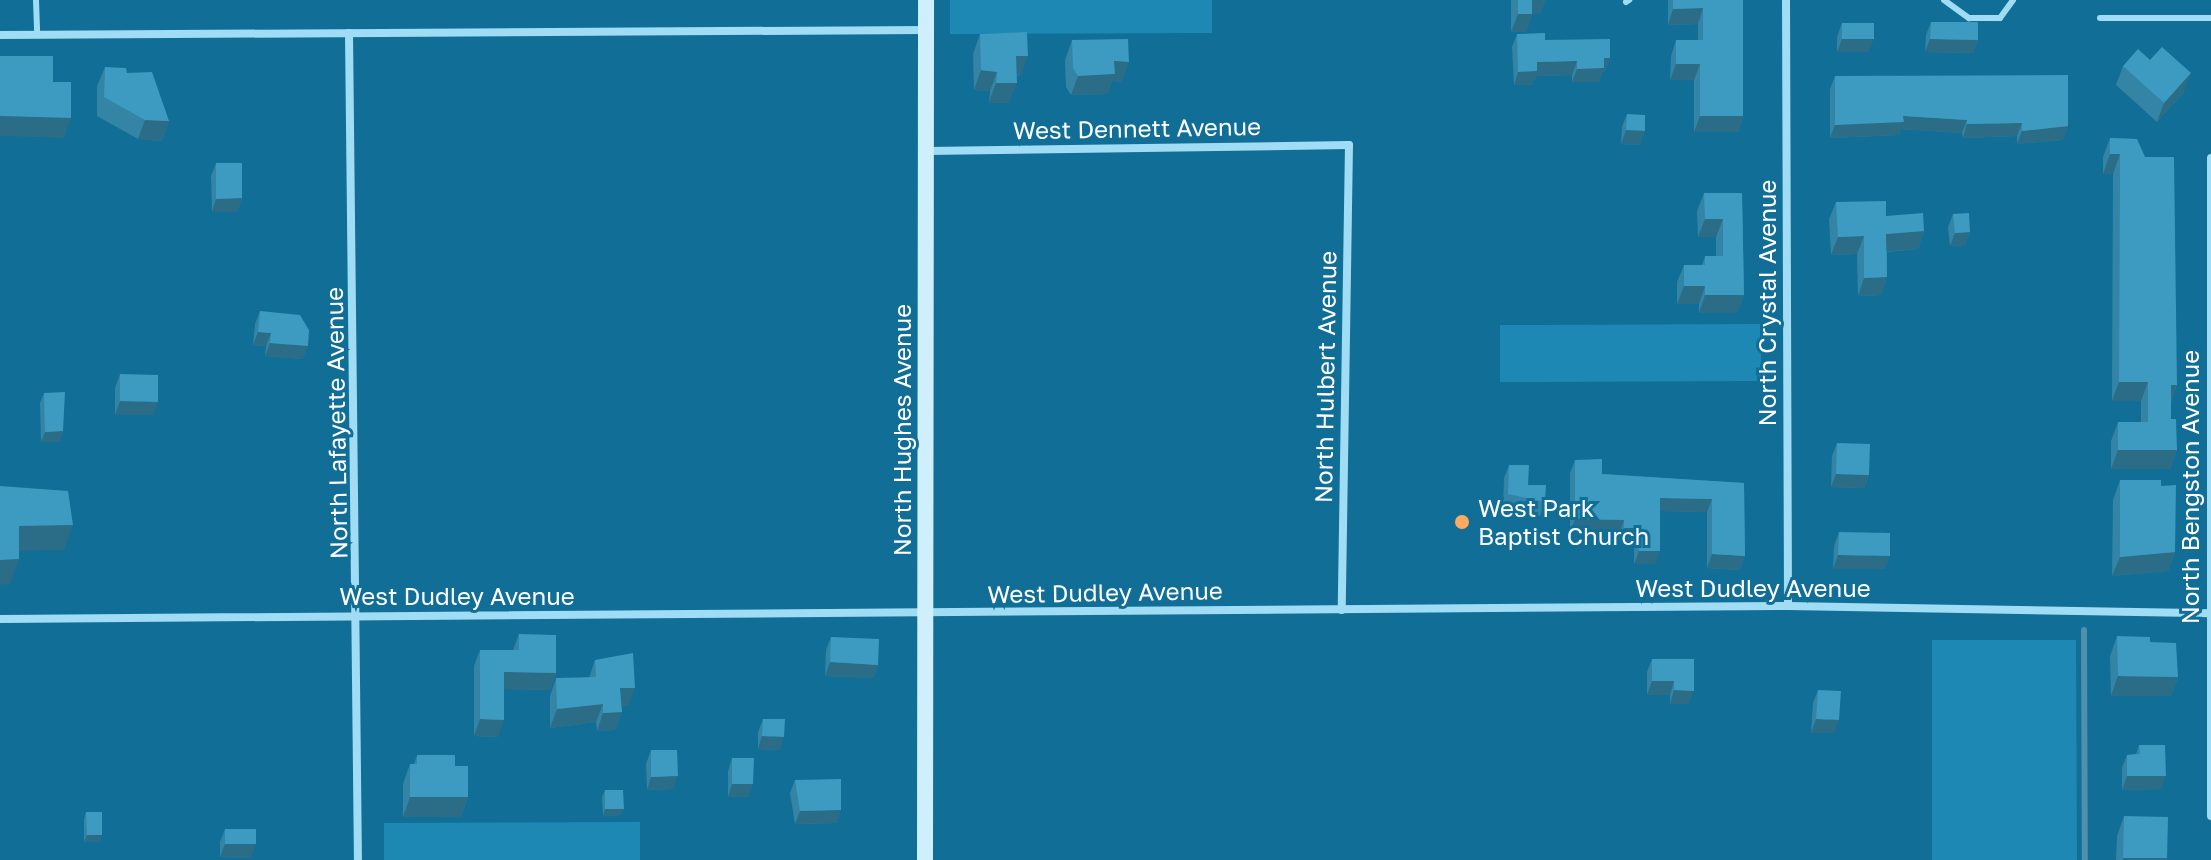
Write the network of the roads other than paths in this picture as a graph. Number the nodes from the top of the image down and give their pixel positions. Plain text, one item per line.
1 (36, 0) edge
2 (926, 0) edge
3 (1786, 0) edge
4 (1944, 0) edge
5 (2013, 0) edge
6 (2100, 18) dead end
7 (2211, 18) edge
8 (926, 30) junction
9 (349, 33) junction
10 (0, 35) edge
11 (37, 35) junction
12 (1349, 145) joint
13 (926, 151) junction
14 (2210, 158) edge
15 (1788, 606) junction
16 (1342, 610) junction
17 (2210, 613) edge
18 (926, 614) junction
19 (359, 616) junction
20 (0, 619) edge
21 (2211, 816) edge
22 (358, 860) edge
23 (925, 860) edge

1 - 11 lane
2 - 8 street, North Hughes Avenue
3 - 15 street, North Crystal Avenue
4 - 5 lane
6 - 7 lane
8 - 9 street
8 - 13 street, North Hughes Avenue
9 - 11 street
9 - 19 street, North Lafayette Avenue
10 - 11 street
12 - 13 street, West Dennett Avenue
12 - 16 street, North Hulbert Avenue
13 - 18 street, North Hughes Avenue
14 - 17 street, North Bengston Avenue
15 - 16 street, West Dudley Avenue
15 - 17 street, West Dudley Avenue
16 - 18 street, West Dudley Avenue
17 - 21 street, North Bengston Avenue
18 - 19 street, West Dudley Avenue
18 - 23 street, North Hughes Avenue
19 - 20 street, West Dudley Avenue
19 - 22 street, North Lafayette Avenue

